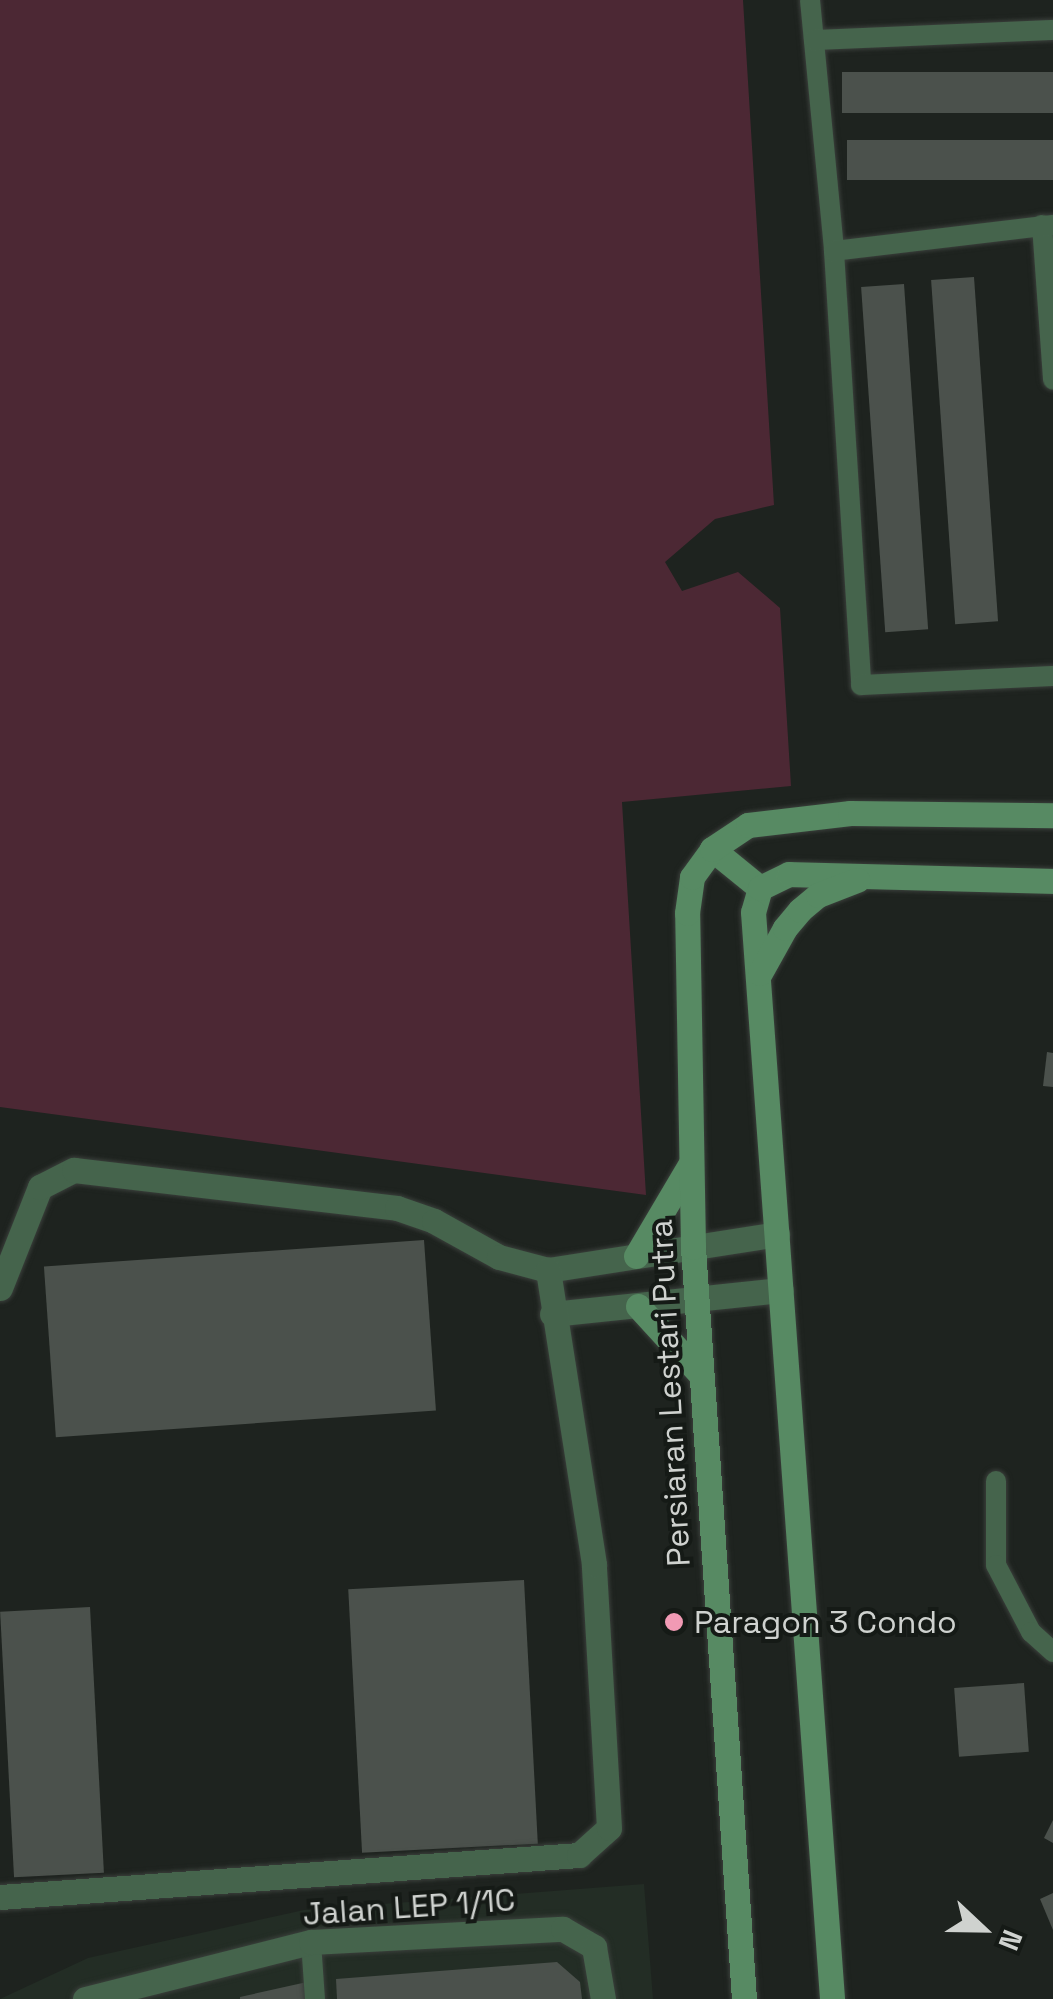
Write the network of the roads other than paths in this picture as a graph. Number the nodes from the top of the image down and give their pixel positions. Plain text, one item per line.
1 (810, 0) edge
2 (1053, 30) edge
3 (814, 40) junction
4 (1047, 225) edge
5 (834, 250) junction
6 (1053, 380) edge
7 (1053, 676) edge
8 (1053, 815) edge
9 (712, 850) junction
10 (871, 874) junction
11 (1053, 881) edge
12 (760, 888) junction
13 (760, 973) junction
14 (691, 1163) junction
15 (777, 1234) junction
16 (694, 1247) junction
17 (636, 1256) junction
18 (548, 1270) junction
19 (0, 1288) edge
20 (781, 1290) junction
21 (696, 1300) junction
22 (638, 1306) junction
23 (552, 1314) junction
24 (700, 1375) junction
25 (996, 1481) dead end
26 (1053, 1652) edge
27 (0, 1897) edge
28 (311, 1942) junction
29 (85, 1999) edge
30 (316, 1999) edge
31 (603, 1999) edge
32 (744, 1999) edge
33 (832, 1999) edge

1 - 3 lane
2 - 3 lane
3 - 5 lane
4 - 5 lane
4 - 6 lane
5 - 7 lane
8 - 9 street
9 - 12 street
9 - 14 street, Persiaran Lestari Putra
10 - 11 street
10 - 12 street
10 - 13 street
12 - 13 street
13 - 15 street
14 - 16 street, Persiaran Lestari Putra
14 - 17 street
15 - 16 street
15 - 20 street
16 - 17 street
16 - 21 street, Persiaran Lestari Putra
17 - 18 street
18 - 19 street
18 - 23 street
20 - 21 street
20 - 33 street
21 - 22 street
21 - 24 street, Persiaran Lestari Putra
22 - 23 street
22 - 24 street
23 - 27 street
24 - 32 street, Persiaran Lestari Putra
25 - 26 lane
28 - 29 street, Jalan LEP 1/1C
28 - 30 lane
28 - 31 street, Jalan LEP 1/1C

